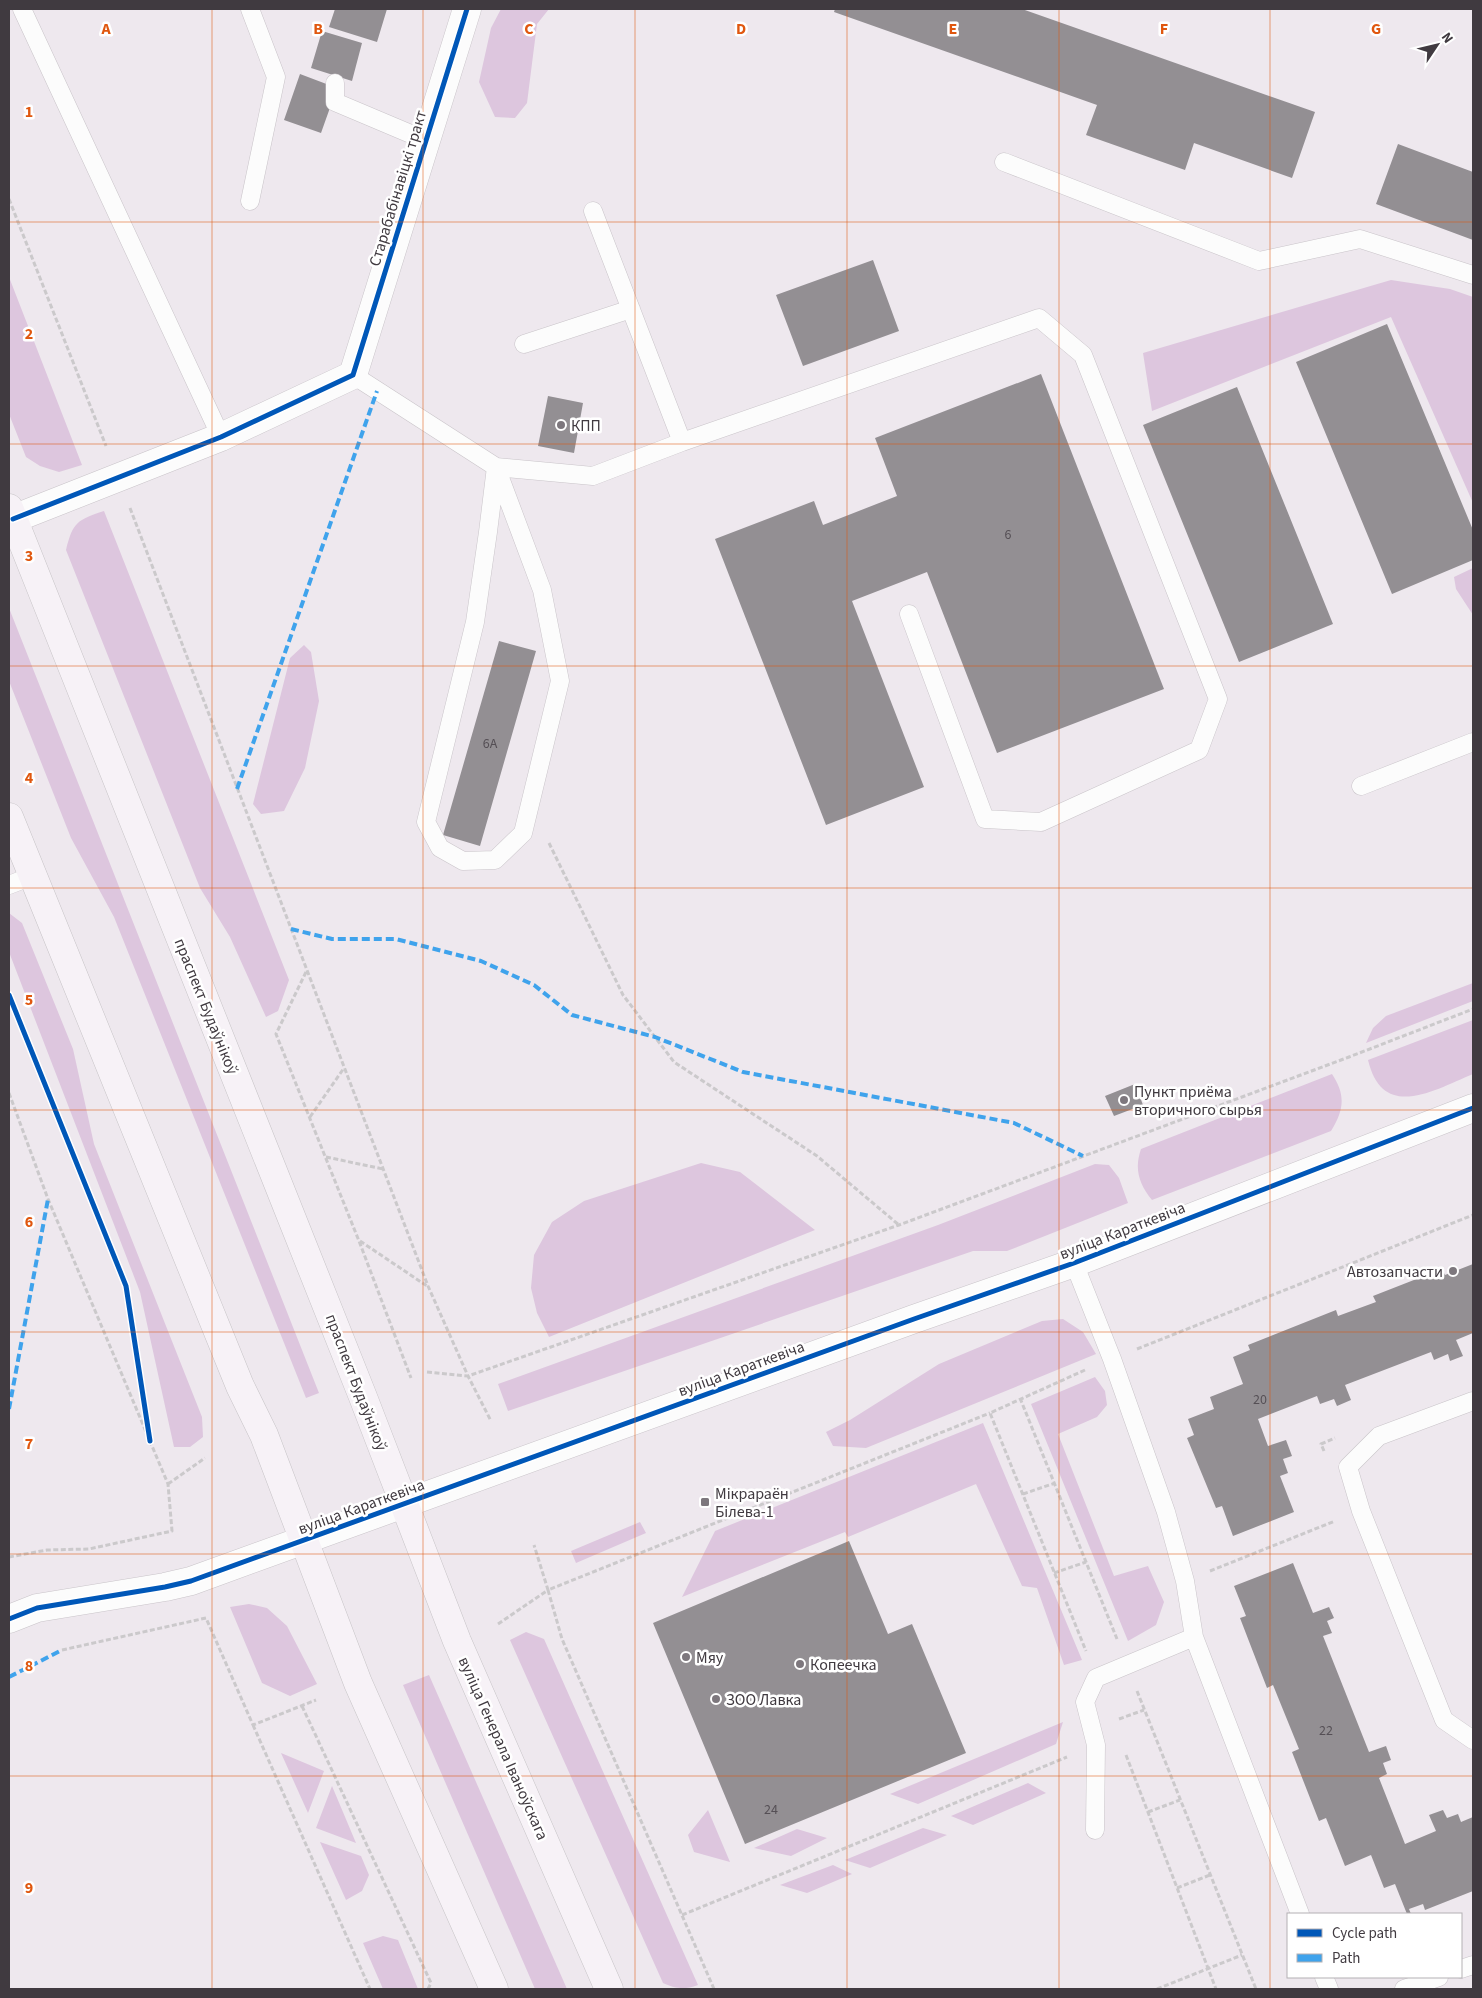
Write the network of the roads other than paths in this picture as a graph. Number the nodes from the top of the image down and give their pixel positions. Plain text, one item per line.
1 (22, 9) edge
2 (250, 9) edge
3 (467, 9) edge
4 (335, 83) dead end
5 (425, 140) junction
6 (1004, 162) dead end
7 (250, 201) dead end
8 (593, 211) dead end
9 (1473, 275) edge
10 (631, 309) junction
11 (524, 344) dead end
12 (353, 376) junction
13 (221, 437) junction
14 (682, 442) junction
15 (496, 467) junction
16 (11, 514) edge
17 (909, 614) dead end
18 (1473, 742) edge
19 (1361, 786) dead end
20 (9, 817) edge
21 (21, 881) edge
22 (1473, 1108) edge
23 (1074, 1263) junction
24 (1473, 1402) edge
25 (404, 1504) junction
26 (304, 1540) junction
27 (9, 1619) edge
28 (1194, 1637) junction
29 (1473, 1740) edge
30 (1095, 1830) dead end
31 (1300, 1913) edge
32 (1436, 1978) edge
33 (494, 1989) edge
34 (609, 1989) edge
35 (1404, 1989) edge

1 - 13 lane
2 - 7 lane
3 - 5 street, Старабабінавіцкі тракт
4 - 5 lane
5 - 12 street, Старабабінавіцкі тракт
6 - 9 lane
8 - 10 lane
10 - 11 lane
10 - 14 lane
12 - 13 street
12 - 15 lane
13 - 16 street
14 - 15 lane
14 - 17 lane
15 - 15 lane
16 - 25 main road, праспект Будаўнікоў
18 - 19 lane
20 - 21 main road
21 - 26 main road
22 - 23 street, вуліца Караткевіча
23 - 25 street, вуліца Караткевіча
23 - 28 lane
24 - 29 lane
25 - 26 street, вуліца Караткевіча
25 - 34 main road, вуліца Генерала Іваноўскага
26 - 27 street, вуліца Караткевіча
26 - 33 main road
28 - 30 lane
28 - 31 lane
32 - 35 lane

